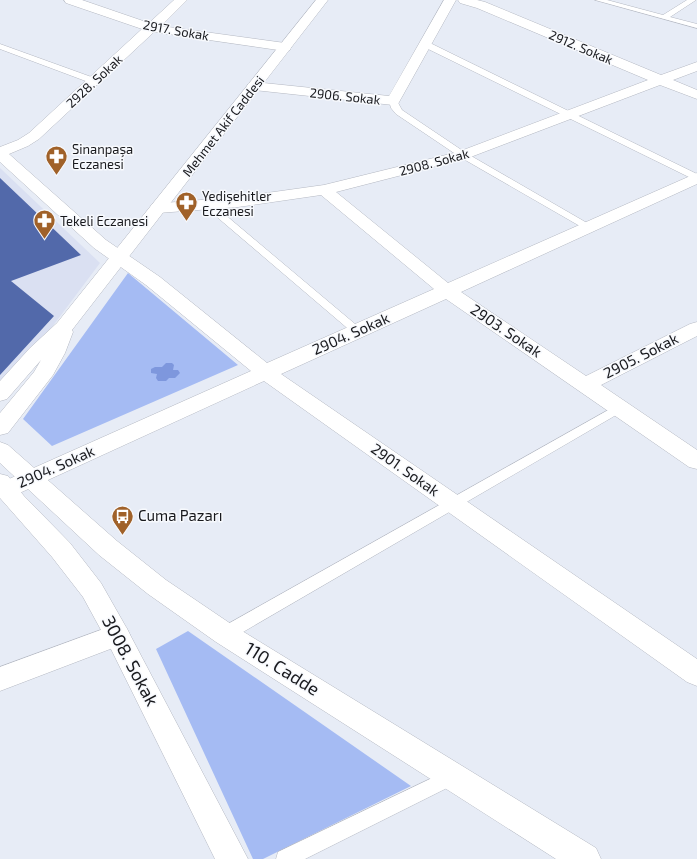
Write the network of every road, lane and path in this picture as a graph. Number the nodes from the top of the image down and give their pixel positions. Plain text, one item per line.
1 (70, 0) edge
2 (181, 0) edge
3 (322, 0) edge
4 (450, 0) edge
5 (464, 0) edge
6 (599, 0) edge
7 (692, 0) edge
8 (664, 17) junction
9 (697, 26) edge
10 (151, 28) junction
11 (425, 44) junction
12 (0, 46) edge
13 (285, 47) junction
14 (697, 66) edge
15 (661, 80) junction
16 (94, 81) junction
17 (254, 86) junction
18 (697, 95) edge
19 (393, 101) junction
20 (569, 115) junction
21 (2, 150) edge
22 (463, 156) junction
23 (697, 178) edge
24 (324, 190) junction
25 (207, 204) junction
26 (158, 208) junction
27 (589, 227) junction
28 (119, 258) junction
29 (447, 291) junction
30 (64, 327) junction
31 (697, 328) edge
32 (356, 331) junction
33 (265, 372) junction
34 (585, 385) junction
35 (0, 394) edge
36 (619, 408) junction
37 (0, 428) edge
38 (0, 450) edge
39 (697, 461) edge
40 (30, 478) junction
41 (2, 487) edge
42 (453, 503) junction
43 (226, 634) junction
44 (117, 635) junction
45 (697, 674) edge
46 (0, 679) edge
47 (453, 776) junction
48 (232, 859) edge
49 (285, 859) edge
50 (585, 859) edge

1 - 10 street, 2917. Sokak
2 - 10 street, 2928. Sokak
3 - 13 street, Mehmet Akif Caddesi
4 - 11 street
5 - 15 street, 2912. Sokak
6 - 8 lane
7 - 8 lane
8 - 9 lane
10 - 13 street, 2917. Sokak
10 - 16 street, 2928. Sokak
11 - 19 street
11 - 20 lane
12 - 16 lane
13 - 17 street, Mehmet Akif Caddesi
14 - 15 street, 2908. Sokak
15 - 18 street, 2912. Sokak
15 - 20 street, 2908. Sokak
16 - 21 street, 2928. Sokak
17 - 19 street, 2906. Sokak
17 - 26 street, Mehmet Akif Caddesi
19 - 22 lane, 2906. Sokak
20 - 22 street, 2908. Sokak
20 - 23 lane
21 - 28 street, 2901. Sokak
22 - 24 street, 2908. Sokak
22 - 27 lane, 2906. Sokak
23 - 27 street, 2904. Sokak
24 - 25 street, 2908. Sokak
24 - 29 street, 2903. Sokak
25 - 26 street, 2908. Sokak
25 - 32 lane
26 - 28 street, Mehmet Akif Caddesi
27 - 29 street, 2904. Sokak
28 - 30 street, Mehmet Akif Caddesi
28 - 33 street, 2901. Sokak
29 - 32 street, 2904. Sokak
29 - 34 street, 2903. Sokak
30 - 35 street, Mehmet Akif Caddesi
30 - 37 street, Mehmet Akif Caddesi
31 - 34 street, 2905. Sokak
32 - 33 street, 2904. Sokak
33 - 40 street, 2904. Sokak
33 - 42 street, 2901. Sokak
34 - 36 street, 2903. Sokak
36 - 39 street, 2903. Sokak
36 - 42 lane
38 - 40 street, 110. Cadde
40 - 41 street, 2904. Sokak
40 - 43 street, 110. Cadde
41 - 44 street, 3008. Sokak
42 - 43 lane
42 - 45 street, 2901. Sokak
43 - 47 street, 110. Cadde
44 - 46 street
44 - 48 street, 3008. Sokak
47 - 49 lane
47 - 50 street, 110. Cadde

